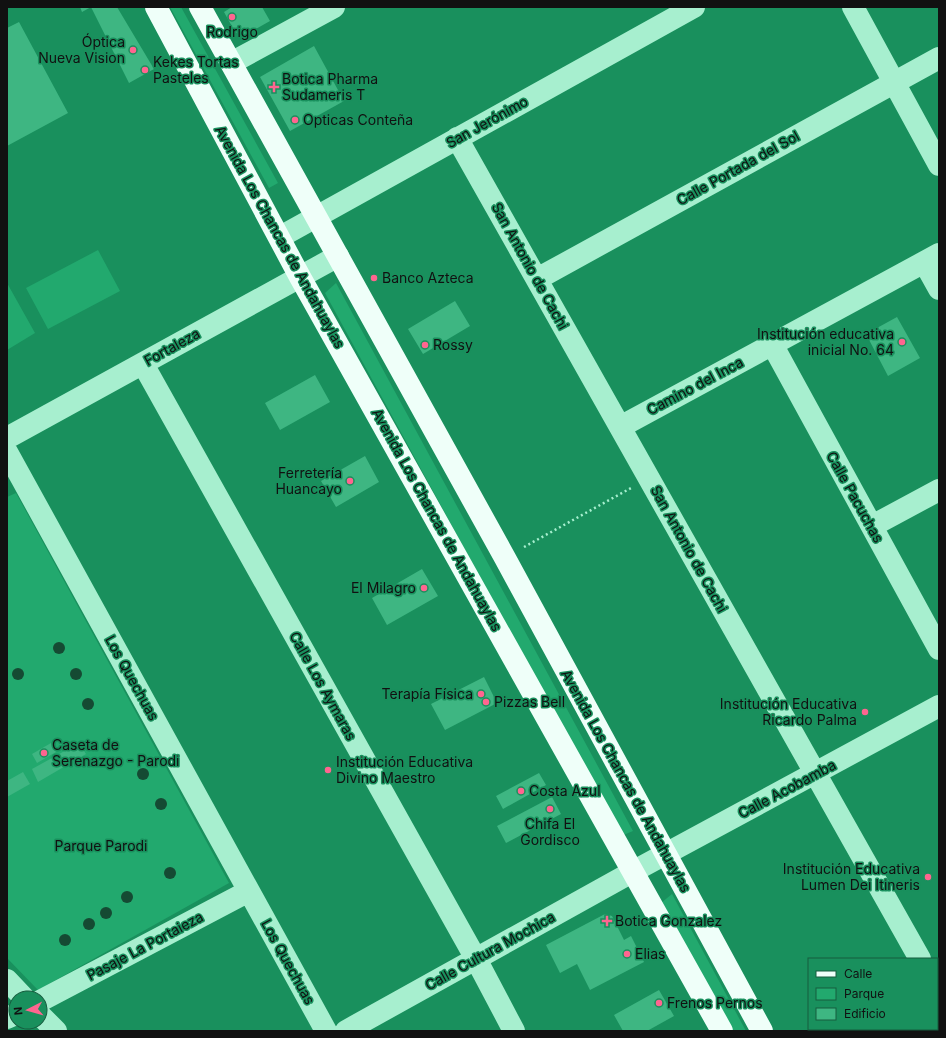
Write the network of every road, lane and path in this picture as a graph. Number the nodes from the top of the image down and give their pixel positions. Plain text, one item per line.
1 (156, 7) edge
2 (200, 7) edge
3 (334, 7) edge
4 (694, 7) edge
5 (853, 7) edge
6 (939, 58) edge
7 (231, 63) junction
8 (894, 83) junction
9 (458, 138) junction
10 (939, 165) edge
11 (317, 217) junction
12 (280, 237) junction
13 (338, 256) junction
14 (932, 258) edge
15 (300, 277) junction
16 (537, 279) junction
17 (939, 289) edge
18 (772, 344) junction
19 (143, 364) junction
20 (620, 427) junction
21 (7, 438) edge
22 (7, 452) edge
23 (649, 478) junction
24 (939, 490) edge
25 (872, 526) junction
26 (522, 548) dead end
27 (939, 649) edge
28 (939, 706) edge
29 (816, 773) junction
30 (666, 854) junction
31 (634, 871) junction
32 (249, 891) junction
33 (919, 958) edge
34 (476, 959) junction
35 (7, 980) edge
36 (16, 990) edge
37 (48, 997) edge
38 (48, 1023) edge
39 (56, 1031) edge
40 (326, 1031) edge
41 (346, 1031) edge
42 (514, 1031) edge
43 (722, 1031) edge
44 (762, 1031) edge

1 - 12 main road, Avenida Los Chancas de Andahuaylas
2 - 7 main road, Avenida Los Chancas de Andahuaylas
3 - 7 street
4 - 9 street, San Jerónimo
5 - 8 street
6 - 8 street, Calle Portada del Sol
7 - 11 main road, Avenida Los Chancas de Andahuaylas
8 - 10 street
8 - 16 street, Calle Portada del Sol
9 - 11 street, San Jerónimo
9 - 16 street, San Antonio de Cachi
11 - 12 street, San Jerónimo
11 - 13 main road, Avenida Los Chancas de Andahuaylas
12 - 15 main road, Avenida Los Chancas de Andahuaylas
13 - 15 street, Fortaleza
13 - 30 main road, Avenida Los Chancas de Andahuaylas
14 - 17 street
14 - 18 street, Camino del Inca
15 - 19 street, Fortaleza
15 - 31 main road, Avenida Los Chancas de Andahuaylas
16 - 20 street, San Antonio de Cachi
18 - 20 street, Camino del Inca
18 - 25 street, Calle Pacuchas
19 - 21 street, Fortaleza
19 - 34 street, Calle Los Aymaras
20 - 23 street, San Antonio de Cachi
22 - 32 street, Los Quechuas
23 - 26 path
23 - 29 street, San Antonio de Cachi
24 - 25 street
25 - 27 street, Calle Pacuchas
28 - 29 street, Calle Acobamba
29 - 30 street, Calle Acobamba
29 - 33 street, San Antonio de Cachi
30 - 31 street, Calle Acobamba
30 - 44 main road, Avenida Los Chancas de Andahuaylas
31 - 34 street, Calle Cultura Mochica
31 - 43 main road, Avenida Los Chancas de Andahuaylas
32 - 37 street, Pasaje La Portaieza
32 - 40 street, Los Quechuas
34 - 41 street, Calle Cultura Mochica
34 - 42 street, Calle Los Aymaras
35 - 36 street
38 - 39 street

